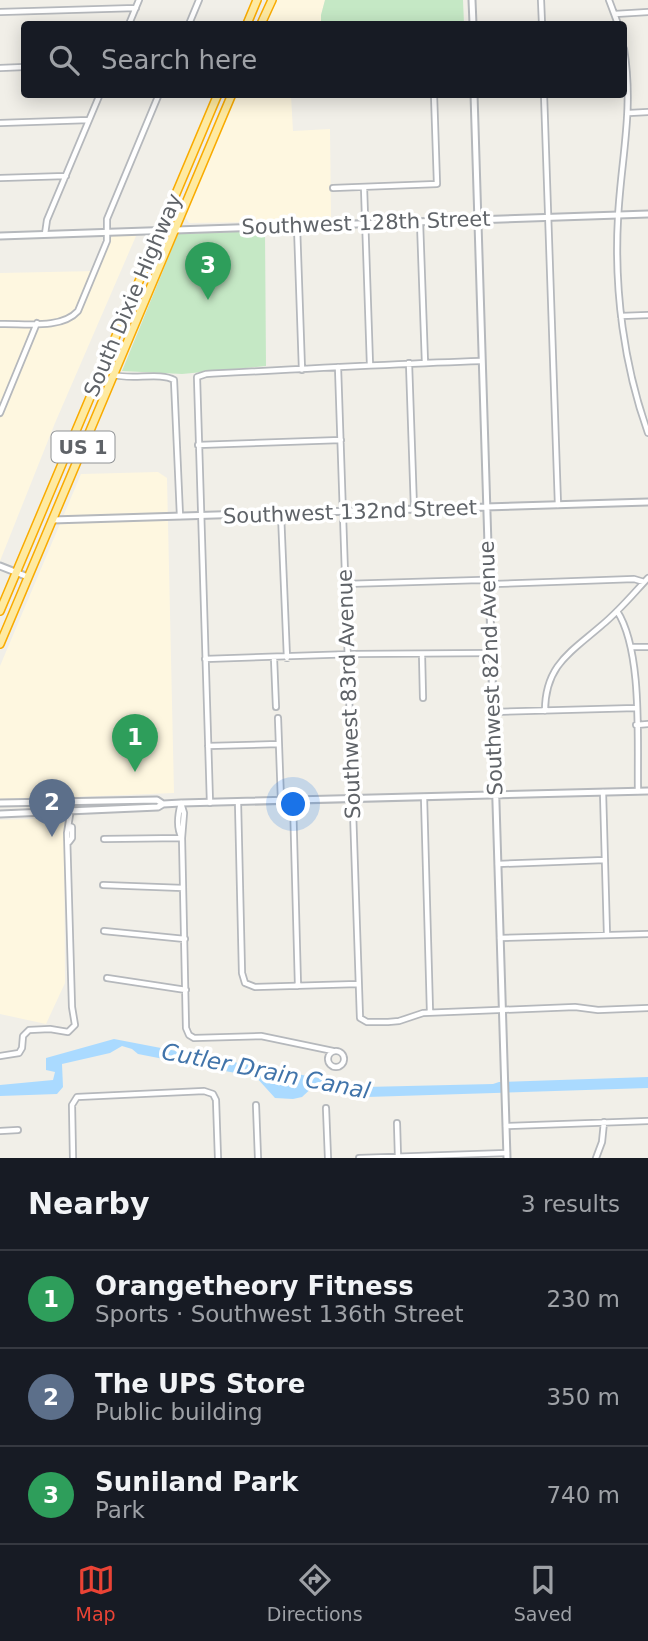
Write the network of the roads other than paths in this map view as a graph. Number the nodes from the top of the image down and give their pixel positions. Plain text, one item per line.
1 (139, 0) edge
2 (199, 0) edge
3 (257, 0) edge
4 (272, 0) edge
5 (472, 0) edge
6 (541, 0) edge
7 (610, 0) edge
8 (136, 8) junction
9 (0, 12) edge
10 (648, 12) edge
11 (615, 14) junction
12 (130, 21) edge
13 (190, 21) edge
14 (248, 21) edge
15 (262, 21) edge
16 (472, 21) edge
17 (542, 21) edge
18 (617, 21) edge
19 (21, 67) edge
20 (0, 68) edge
21 (627, 87) edge
22 (98, 98) edge
23 (157, 98) edge
24 (216, 98) edge
25 (230, 98) edge
26 (434, 98) edge
27 (474, 98) edge
28 (544, 98) edge
29 (648, 112) edge
30 (629, 113) junction
31 (89, 120) junction
32 (0, 123) edge
33 (204, 127) junction
34 (216, 132) junction
35 (66, 176) junction
36 (0, 178) edge
37 (364, 187) junction
38 (333, 188) dead end
39 (648, 214) edge
40 (618, 215) junction
41 (548, 218) junction
42 (476, 220) junction
43 (420, 222) junction
44 (365, 224) junction
45 (297, 226) junction
46 (175, 230) junction
47 (160, 231) junction
48 (106, 233) junction
49 (45, 234) junction
50 (0, 236) edge
51 (648, 315) edge
52 (621, 316) junction
53 (37, 323) junction
54 (0, 324) edge
55 (481, 361) junction
56 (410, 363) junction
57 (425, 363) junction
58 (370, 365) junction
59 (338, 367) junction
60 (101, 370) junction
61 (302, 370) junction
62 (114, 375) junction
63 (0, 413) edge
64 (645, 415) edge
65 (648, 433) edge
66 (341, 440) junction
67 (198, 445) junction
68 (648, 502) edge
69 (558, 505) junction
70 (486, 507) junction
71 (414, 510) junction
72 (343, 512) junction
73 (41, 514) junction
74 (281, 514) junction
75 (200, 516) junction
76 (180, 517) junction
77 (52, 520) junction
78 (0, 566) edge
79 (16, 573) junction
80 (28, 577) junction
81 (646, 580) edge
82 (488, 582) junction
83 (345, 584) junction
84 (0, 611) edge
85 (617, 611) junction
86 (0, 644) edge
87 (632, 647) junction
88 (648, 647) edge
89 (491, 653) junction
90 (422, 654) junction
91 (348, 655) junction
92 (274, 658) junction
93 (287, 658) junction
94 (205, 659) junction
95 (424, 698) dead end
96 (276, 707) dead end
97 (636, 708) junction
98 (545, 711) junction
99 (493, 712) junction
100 (278, 718) dead end
101 (636, 724) junction
102 (648, 724) edge
103 (279, 744) junction
104 (208, 746) junction
105 (648, 790) edge
106 (638, 791) junction
107 (603, 792) junction
108 (495, 796) junction
109 (424, 797) junction
110 (353, 799) junction
111 (281, 801) junction
112 (293, 801) junction
113 (238, 802) junction
114 (0, 803) edge
115 (68, 803) junction
116 (181, 803) junction
117 (210, 803) junction
118 (163, 804) junction
119 (70, 811) junction
120 (0, 814) edge
121 (182, 838) junction
122 (104, 839) dead end
123 (605, 860) junction
124 (498, 864) junction
125 (103, 885) dead end
126 (183, 888) junction
127 (104, 931) dead end
128 (648, 933) edge
129 (607, 935) junction
130 (500, 938) junction
131 (185, 939) junction
132 (107, 978) dead end
133 (358, 984) junction
134 (298, 986) junction
135 (186, 990) junction
136 (648, 1008) edge
137 (502, 1010) junction
138 (430, 1012) junction
139 (333, 1052) dead end
140 (0, 1056) edge
141 (256, 1105) dead end
142 (326, 1108) dead end
143 (648, 1121) edge
144 (604, 1122) junction
145 (397, 1123) dead end
146 (506, 1126) junction
147 (18, 1130) dead end
148 (0, 1131) edge
149 (507, 1156) edge
150 (398, 1157) edge
151 (73, 1158) edge
152 (218, 1158) edge
153 (258, 1158) edge
154 (328, 1158) edge
155 (361, 1158) edge
156 (596, 1158) edge

1 - 8 street
2 - 13 street
3 - 14 highway
4 - 15 highway
5 - 16 street
6 - 17 street
7 - 11 street
8 - 9 street
8 - 12 street
10 - 11 street
11 - 18 street
19 - 20 street
21 - 30 street
22 - 31 street
23 - 48 street
24 - 33 highway, South Dixie Highway / US 1
25 - 34 highway, South Dixie Highway / US 1
26 - 37 street
27 - 42 street, Southwest 82nd Avenue
28 - 41 street
29 - 30 street
30 - 40 street
31 - 32 street
31 - 35 street
33 - 34 highway
33 - 47 highway, South Dixie Highway / US 1
34 - 46 highway, South Dixie Highway / US 1
35 - 36 street
35 - 49 street
37 - 38 street
37 - 44 street
39 - 40 street, Southwest 128th Street
40 - 41 street, Southwest 128th Street
40 - 52 street
41 - 42 street, Southwest 128th Street
41 - 69 street
42 - 43 street, Southwest 128th Street
42 - 55 street, Southwest 82nd Avenue
43 - 44 street, Southwest 128th Street
43 - 57 street
44 - 45 street, Southwest 128th Street
44 - 58 street
45 - 46 street, Southwest 128th Street
45 - 61 street
46 - 47 street, Southwest 128th Street
46 - 62 highway, South Dixie Highway / US 1
47 - 48 street, Southwest 128th Street
47 - 60 highway, South Dixie Highway / US 1
48 - 49 street, Southwest 128th Street
48 - 53 street
49 - 50 street, Southwest 128th Street
51 - 52 street
52 - 64 street
53 - 54 street
53 - 63 street
55 - 57 street
55 - 70 street, Southwest 82nd Avenue
56 - 57 street
56 - 58 street
56 - 71 street
58 - 59 street
59 - 61 street
59 - 66 street, Southwest 83rd Avenue
60 - 62 highway
60 - 73 highway, South Dixie Highway / US 1
61 - 67 street
62 - 76 street
62 - 77 highway, South Dixie Highway / US 1
64 - 65 street
66 - 67 street
66 - 72 street, Southwest 83rd Avenue
67 - 75 street
68 - 69 street, Southwest 132nd Street
69 - 70 street, Southwest 132nd Street
70 - 71 street, Southwest 132nd Street
70 - 82 street, Southwest 82nd Avenue
71 - 72 street, Southwest 132nd Street
72 - 74 street, Southwest 132nd Street
72 - 83 street, Southwest 83rd Avenue
73 - 77 highway
73 - 79 highway, South Dixie Highway / US 1
74 - 75 street, Southwest 132nd Street
74 - 93 street
75 - 76 street, Southwest 132nd Street
75 - 94 street
76 - 77 street, Southwest 132nd Street
77 - 80 highway, South Dixie Highway / US 1
78 - 79 street
79 - 80 street
79 - 84 highway, South Dixie Highway / US 1
80 - 86 highway, South Dixie Highway / US 1
81 - 82 street
81 - 85 street
82 - 83 street
82 - 89 street, Southwest 82nd Avenue
83 - 91 street, Southwest 83rd Avenue
85 - 87 street
85 - 98 street
87 - 88 street
87 - 97 street
89 - 90 street
89 - 99 street, Southwest 82nd Avenue
90 - 91 street
90 - 95 street
91 - 93 street
91 - 110 street, Southwest 83rd Avenue
92 - 93 street
92 - 94 street
92 - 96 street
94 - 104 street
97 - 98 street
97 - 101 street
98 - 99 street
99 - 108 street, Southwest 82nd Avenue
100 - 103 street
101 - 102 street
101 - 106 street
103 - 104 street
103 - 111 street
104 - 117 street
105 - 106 street
106 - 107 street
107 - 108 street
107 - 123 street
108 - 109 street
108 - 124 street, Southwest 82nd Avenue
109 - 110 street
109 - 138 street
110 - 112 street
110 - 133 street, Southwest 83rd Avenue
111 - 112 street
111 - 113 street
112 - 134 street
113 - 117 street
113 - 134 street
114 - 115 street
115 - 118 street
115 - 119 street
116 - 117 street
116 - 118 street
116 - 121 street
118 - 119 street
119 - 120 street
119 - 140 street
121 - 122 street
121 - 126 street
123 - 124 street
123 - 129 street
124 - 130 street, Southwest 82nd Avenue
125 - 126 street
126 - 131 street
127 - 131 street
128 - 129 street
129 - 130 street
130 - 137 street, Southwest 82nd Avenue
131 - 135 street
132 - 135 street
133 - 134 street
133 - 138 street, Southwest 83rd Avenue
135 - 139 street
136 - 137 street
137 - 138 street
137 - 146 street, Southwest 82nd Avenue
141 - 153 street
142 - 154 street
143 - 144 street
144 - 146 street
144 - 156 street
145 - 150 street
146 - 149 street, Southwest 82nd Avenue
147 - 148 street
149 - 150 street
150 - 155 street
151 - 152 street

